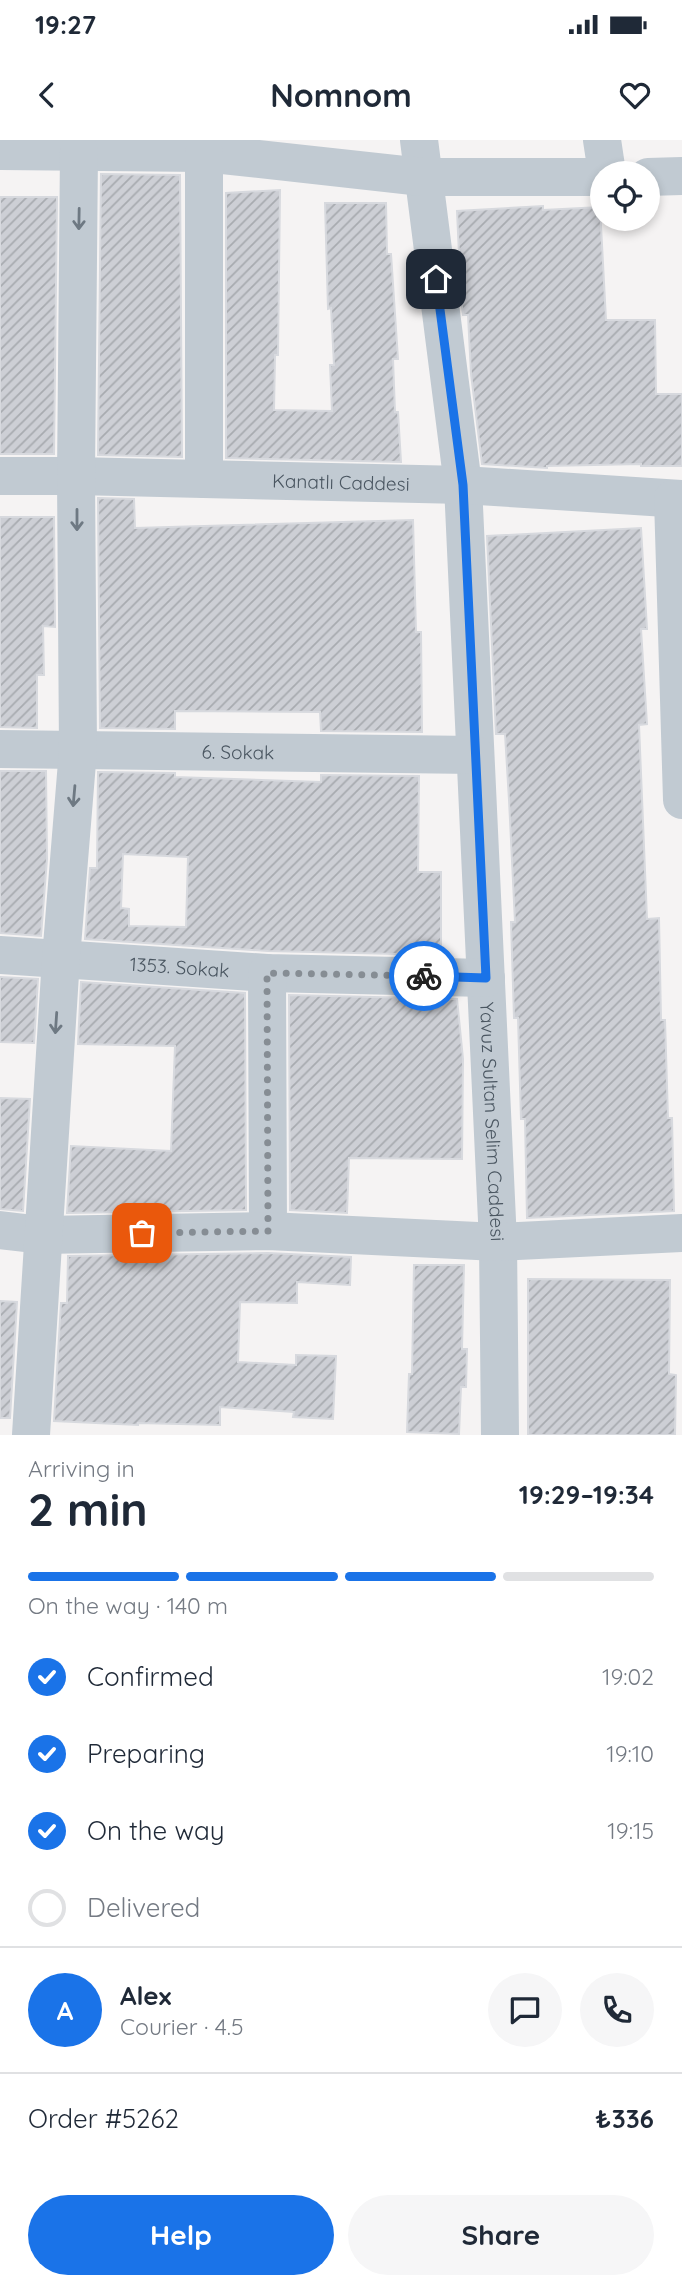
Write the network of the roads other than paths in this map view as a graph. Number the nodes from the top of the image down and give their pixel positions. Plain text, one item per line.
1 (602, 140) edge
2 (0, 151) edge
3 (79, 151) junction
4 (204, 153) junction
5 (420, 158) edge
6 (605, 161) edge
7 (590, 176) edge
8 (682, 176) edge
9 (660, 177) edge
10 (0, 476) edge
11 (76, 476) junction
12 (204, 479) junction
13 (463, 485) junction
14 (677, 499) edge
15 (0, 749) edge
16 (78, 750) junction
17 (475, 755) junction
18 (682, 800) edge
19 (0, 955) edge
20 (61, 958) junction
21 (267, 973) junction
22 (486, 978) junction
23 (0, 1230) edge
24 (268, 1231) junction
25 (682, 1233) edge
26 (42, 1235) junction
27 (498, 1242) junction
28 (31, 1435) edge
29 (500, 1435) edge

1 - 6 street
2 - 3 street
3 - 4 street
3 -> 11 street
4 - 5 street
4 - 12 street
5 - 7 street
5 - 13 street, Yavuz Sultan Selim Caddesi
8 - 9 street
10 - 11 street, Kanatlı Caddesi
11 - 12 street, Kanatlı Caddesi
11 -> 16 street
12 - 13 street, Kanatlı Caddesi
13 - 14 street, Kanatlı Caddesi
13 - 17 street, Yavuz Sultan Selim Caddesi
14 - 18 street
15 - 16 street, 6. Sokak
16 - 17 street, 6. Sokak
16 -> 20 street
17 - 22 street, Yavuz Sultan Selim Caddesi
19 - 20 street, 1353. Sokak
20 - 21 street, 1353. Sokak
20 -> 26 street
21 - 22 street, 1353. Sokak
21 - 24 street
22 - 27 street, Yavuz Sultan Selim Caddesi
23 - 26 street
24 - 26 street
24 - 27 street
25 - 27 street
26 - 28 street
27 - 29 street, Yavuz Sultan Selim Caddesi

